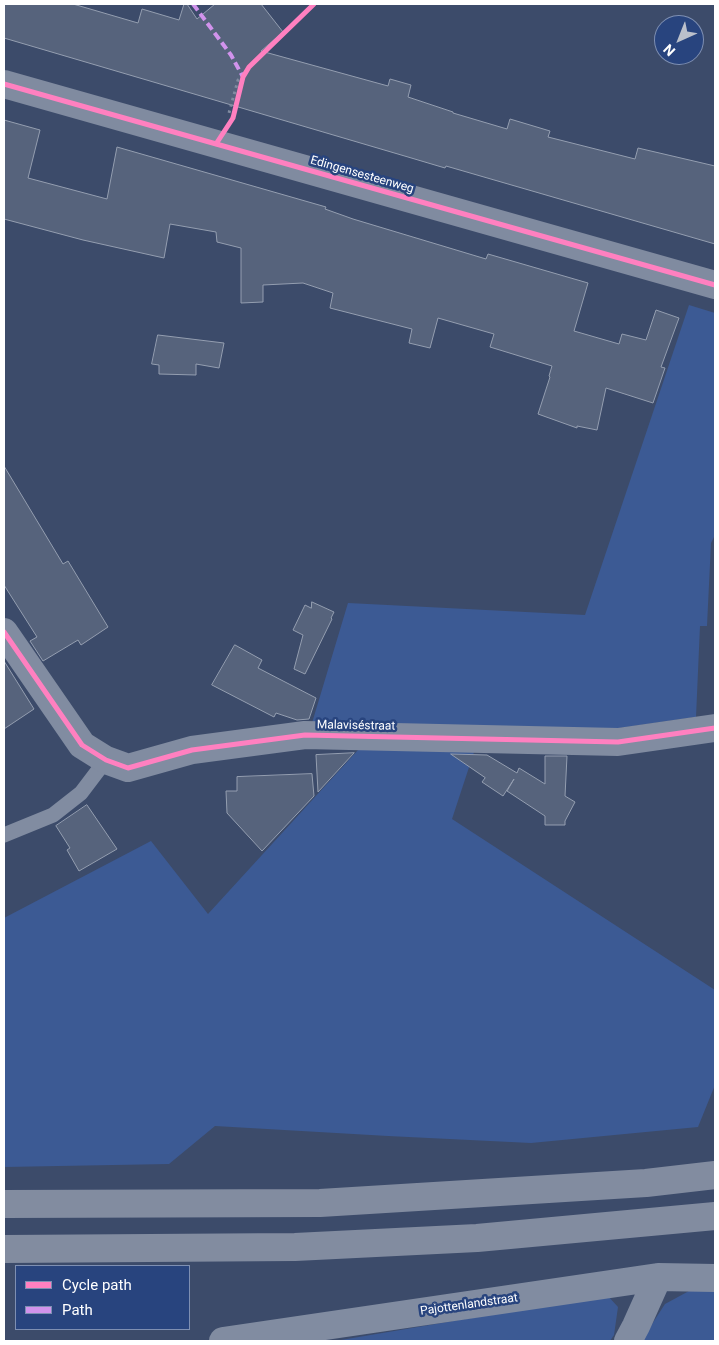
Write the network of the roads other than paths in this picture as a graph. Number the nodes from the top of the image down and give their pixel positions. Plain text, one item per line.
1 (4, 84) edge
2 (715, 286) edge
3 (4, 632) edge
4 (715, 728) edge
5 (106, 760) junction
6 (4, 835) edge
7 (715, 1175) edge
8 (4, 1204) edge
9 (715, 1216) edge
10 (4, 1249) edge
11 (658, 1277) junction
12 (715, 1278) edge
13 (223, 1341) edge
14 (628, 1341) edge

1 - 2 main road, Edingensesteenweg
3 - 5 street, Malaviséstraat
4 - 5 street, Malaviséstraat
5 - 6 lane
7 - 8 highway
9 - 10 highway
11 - 12 street, Pajottenlandstraat
11 - 13 street, Pajottenlandstraat
11 - 14 street

